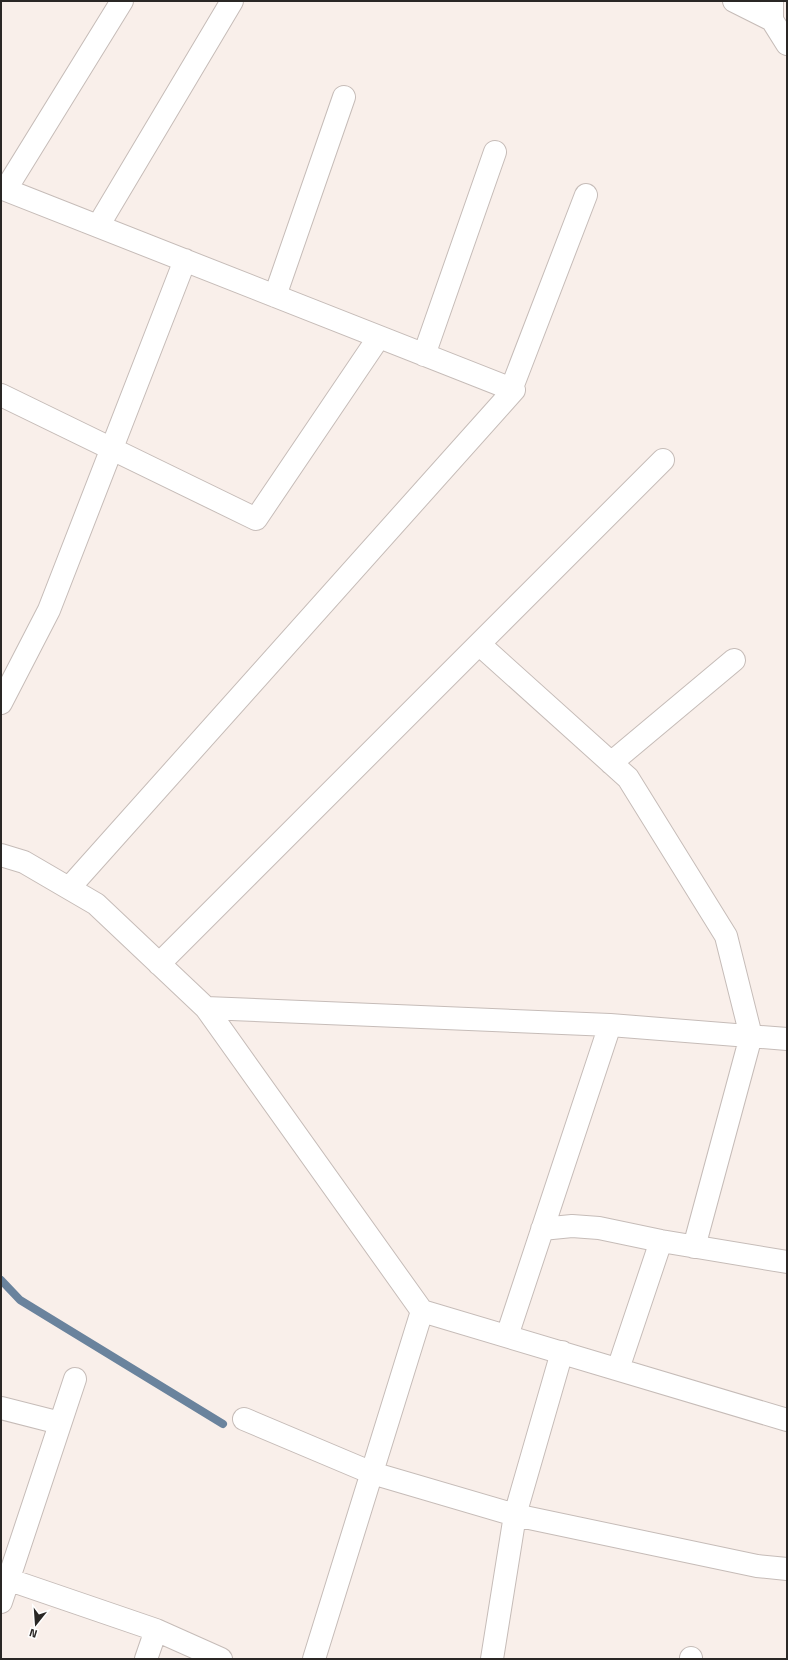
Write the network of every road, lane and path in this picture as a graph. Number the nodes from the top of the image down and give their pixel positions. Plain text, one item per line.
1 (122, 1) edge
2 (232, 1) edge
3 (734, 1) edge
4 (772, 11) edge
5 (787, 44) edge
6 (344, 97) dead end
7 (495, 152) dead end
8 (3, 188) edge
9 (586, 195) dead end
10 (98, 226) junction
11 (185, 260) junction
12 (275, 296) junction
13 (379, 337) junction
14 (424, 355) junction
15 (511, 390) junction
16 (1, 395) edge
17 (111, 449) junction
18 (663, 460) dead end
19 (479, 644) junction
20 (734, 660) dead end
21 (1, 703) edge
22 (611, 763) junction
23 (1, 855) edge
24 (69, 888) junction
25 (159, 964) junction
26 (206, 1008) junction
27 (610, 1025) junction
28 (752, 1036) junction
29 (787, 1039) edge
30 (542, 1229) junction
31 (661, 1241) junction
32 (694, 1247) junction
33 (787, 1262) edge
34 (422, 1311) junction
35 (507, 1336) junction
36 (562, 1352) junction
37 (618, 1369) junction
38 (75, 1378) dead end
39 (1, 1408) edge
40 (244, 1419) dead end
41 (787, 1420) edge
42 (60, 1423) junction
43 (372, 1473) junction
44 (515, 1515) junction
45 (787, 1569) edge
46 (5, 1577) edge
47 (1, 1602) edge
48 (156, 1630) junction
49 (146, 1659) edge
50 (221, 1659) edge
51 (314, 1659) edge
52 (492, 1659) edge

1 - 8 street
2 - 10 street
3 - 4 street
4 - 5 street
6 - 12 street
7 - 14 street
8 - 10 street
9 - 15 street
10 - 11 street
11 - 12 street
11 - 17 street
12 - 13 street
13 - 14 street
13 - 17 street
14 - 15 street
15 - 24 street
16 - 17 street
17 - 21 street
18 - 19 street
19 - 22 street
19 - 25 street
20 - 22 street
22 - 28 street
23 - 24 street
24 - 25 street
25 - 26 street
26 - 27 street
26 - 34 street
27 - 28 street
27 - 30 street
28 - 29 street
28 - 32 street
30 - 31 street
30 - 35 street
31 - 32 street
31 - 37 street
32 - 33 street
34 - 35 street
34 - 43 street
35 - 36 street
36 - 37 street
36 - 44 street
37 - 41 street
38 - 42 street
39 - 42 street
40 - 43 street
42 - 46 street
43 - 44 street
43 - 51 street
44 - 45 street
44 - 52 street
46 - 47 street
46 - 48 street
48 - 49 street
48 - 50 street

